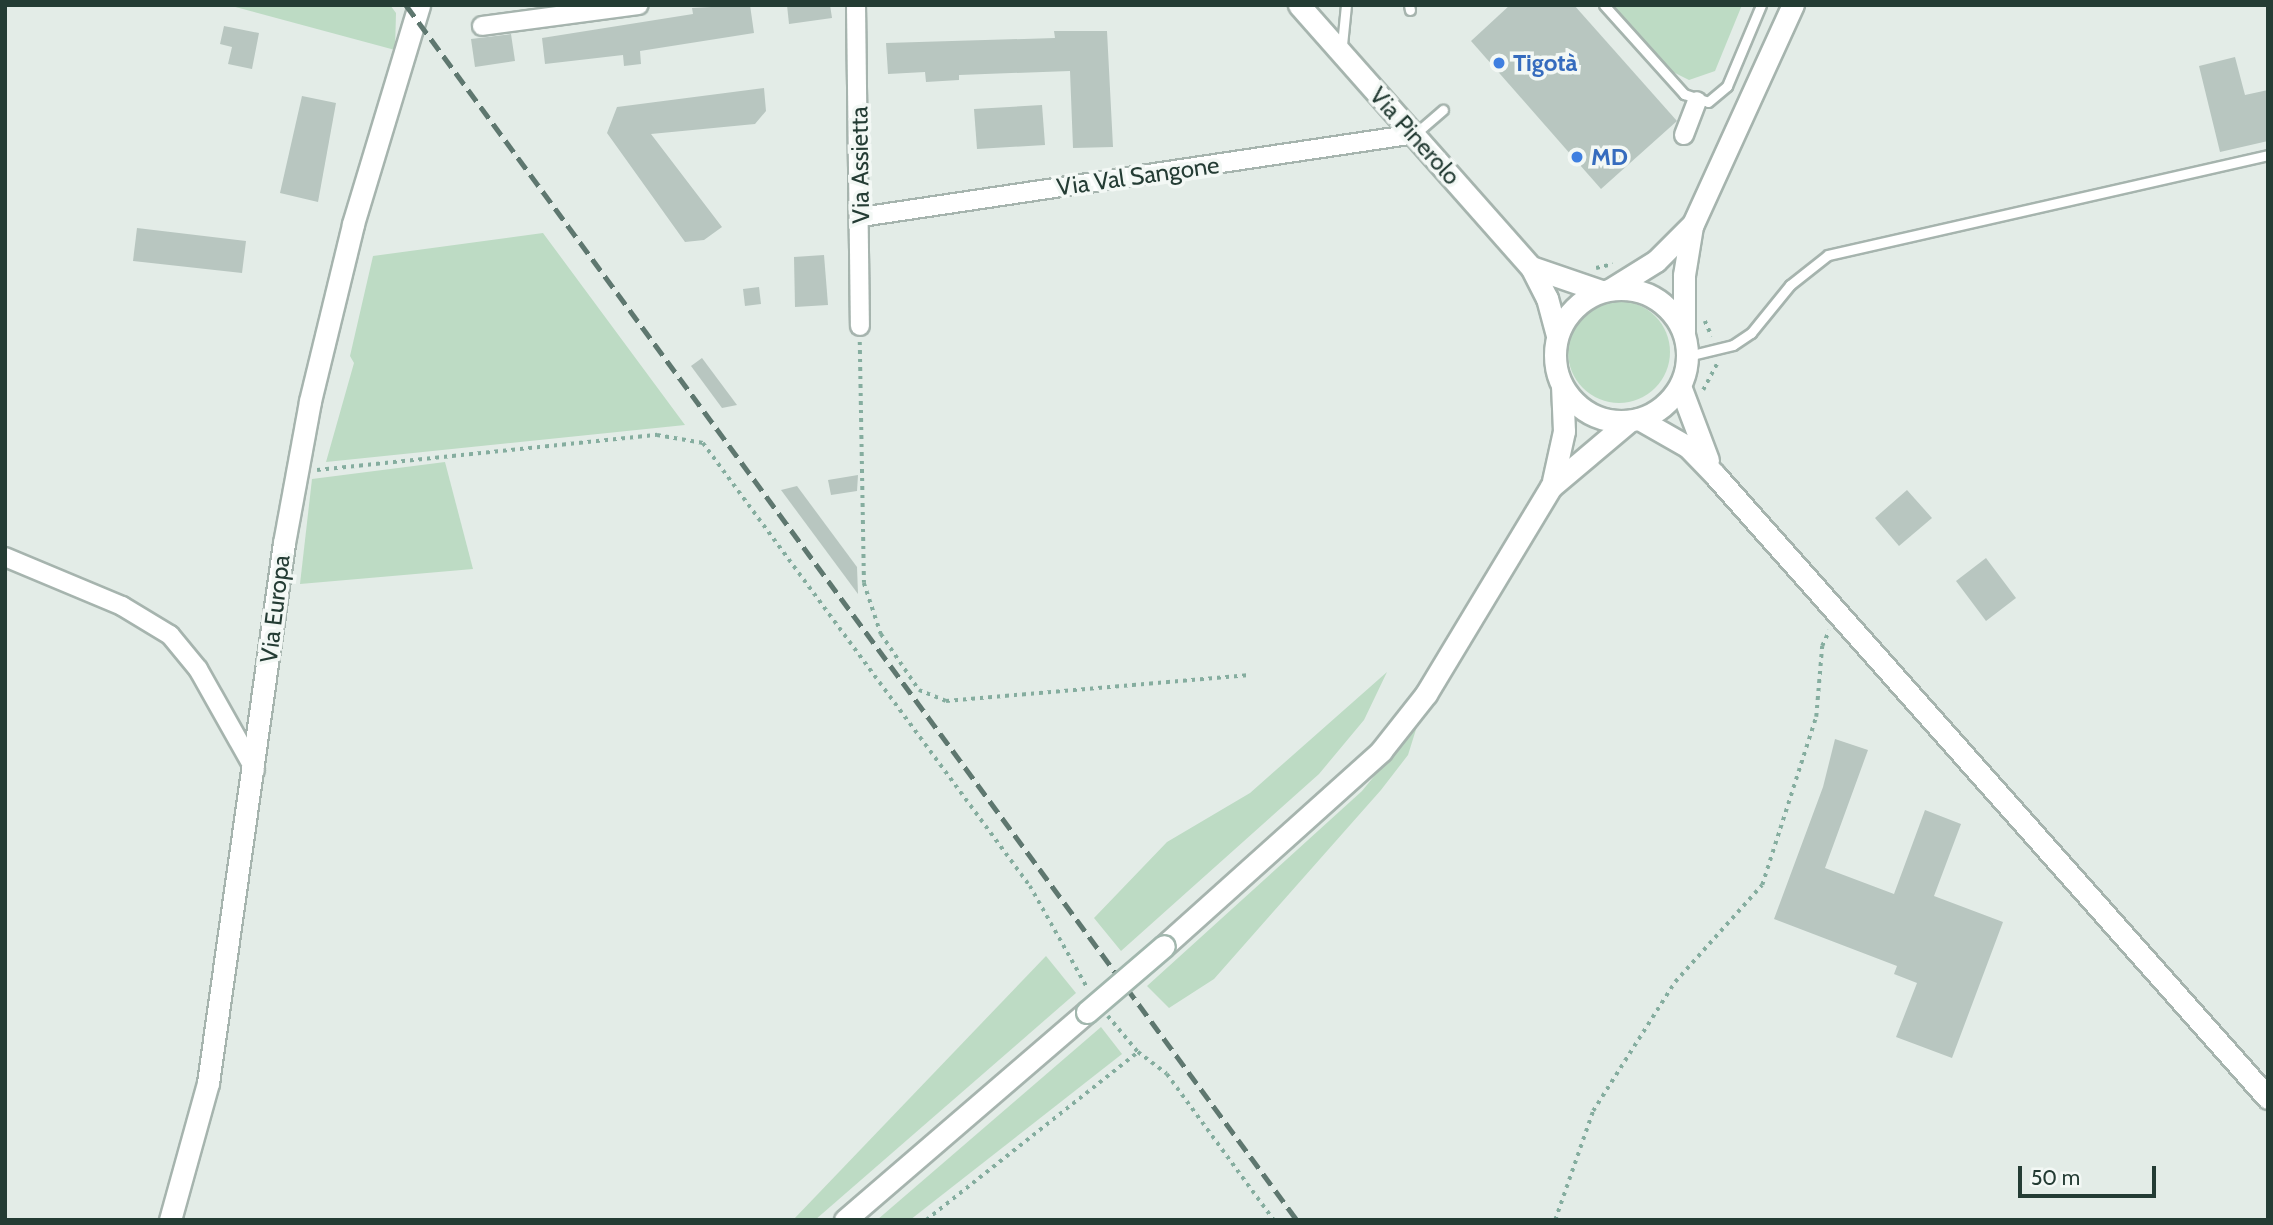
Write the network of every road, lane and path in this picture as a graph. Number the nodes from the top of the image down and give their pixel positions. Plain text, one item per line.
1 (419, 5) edge
2 (639, 5) edge
3 (856, 5) edge
4 (1299, 5) edge
5 (1346, 5) edge
6 (1604, 5) edge
7 (1761, 5) edge
8 (1793, 5) edge
9 (482, 26) dead end
10 (1347, 60) junction
11 (1697, 101) junction
12 (1443, 110) dead end
13 (1415, 134) junction
14 (1684, 135) dead end
15 (2268, 155) edge
16 (861, 217) junction
17 (1693, 224) junction
18 (1619, 263) dead end
19 (1531, 267) junction
20 (1582, 271) dead end
21 (1606, 290) junction
22 (1703, 313) dead end
23 (860, 326) joint
24 (1684, 333) junction
25 (1558, 336) junction
26 (1717, 350) junction
27 (1688, 356) junction
28 (1562, 386) junction
29 (1680, 386) junction
30 (1634, 420) junction
31 (1694, 425) junction
32 (296, 473) junction
33 (1715, 475) junction
34 (1550, 487) junction
35 (5, 557) edge
36 (1838, 614) junction
37 (1247, 675) dead end
38 (255, 770) junction
39 (1095, 1006) junction
40 (1138, 1052) junction
41 (2268, 1098) edge
42 (170, 1220) edge
43 (845, 1220) edge
44 (926, 1220) edge
45 (1274, 1220) edge
46 (1555, 1220) edge

1 - 32 main road, Via Europa
2 - 9 street
3 - 16 street, Via Assietta
4 - 10 main road, Via Pinerolo
5 - 10 lane
6 - 11 lane
7 - 11 lane
8 - 17 main road
10 - 13 main road, Via Pinerolo
11 - 14 street
12 - 13 lane
13 - 16 street, Via Val Sangone
13 - 19 main road, Via Pinerolo
15 - 26 lane
16 - 23 street, Via Assietta
17 - 21 main road
17 - 24 main road
18 - 20 path
19 - 21 main road, Via Pinerolo
19 - 25 main road, Via Pinerolo
21 - 24 main road
21 - 25 main road
22 - 26 path
23 - 37 path
24 - 27 main road
25 - 28 main road
26 - 27 lane
26 - 31 path
27 - 29 main road
28 - 30 main road
28 - 34 main road
29 - 30 main road
29 - 31 main road
30 - 33 main road
30 - 34 main road
31 - 33 main road
32 - 38 main road, Via Europa
32 - 39 path
33 - 36 main road
34 - 39 main road, bridge
35 - 38 street
36 - 41 main road
36 - 46 path
38 - 42 main road, Via Europa
39 - 40 path
39 - 43 main road
40 - 44 path
40 - 45 path

